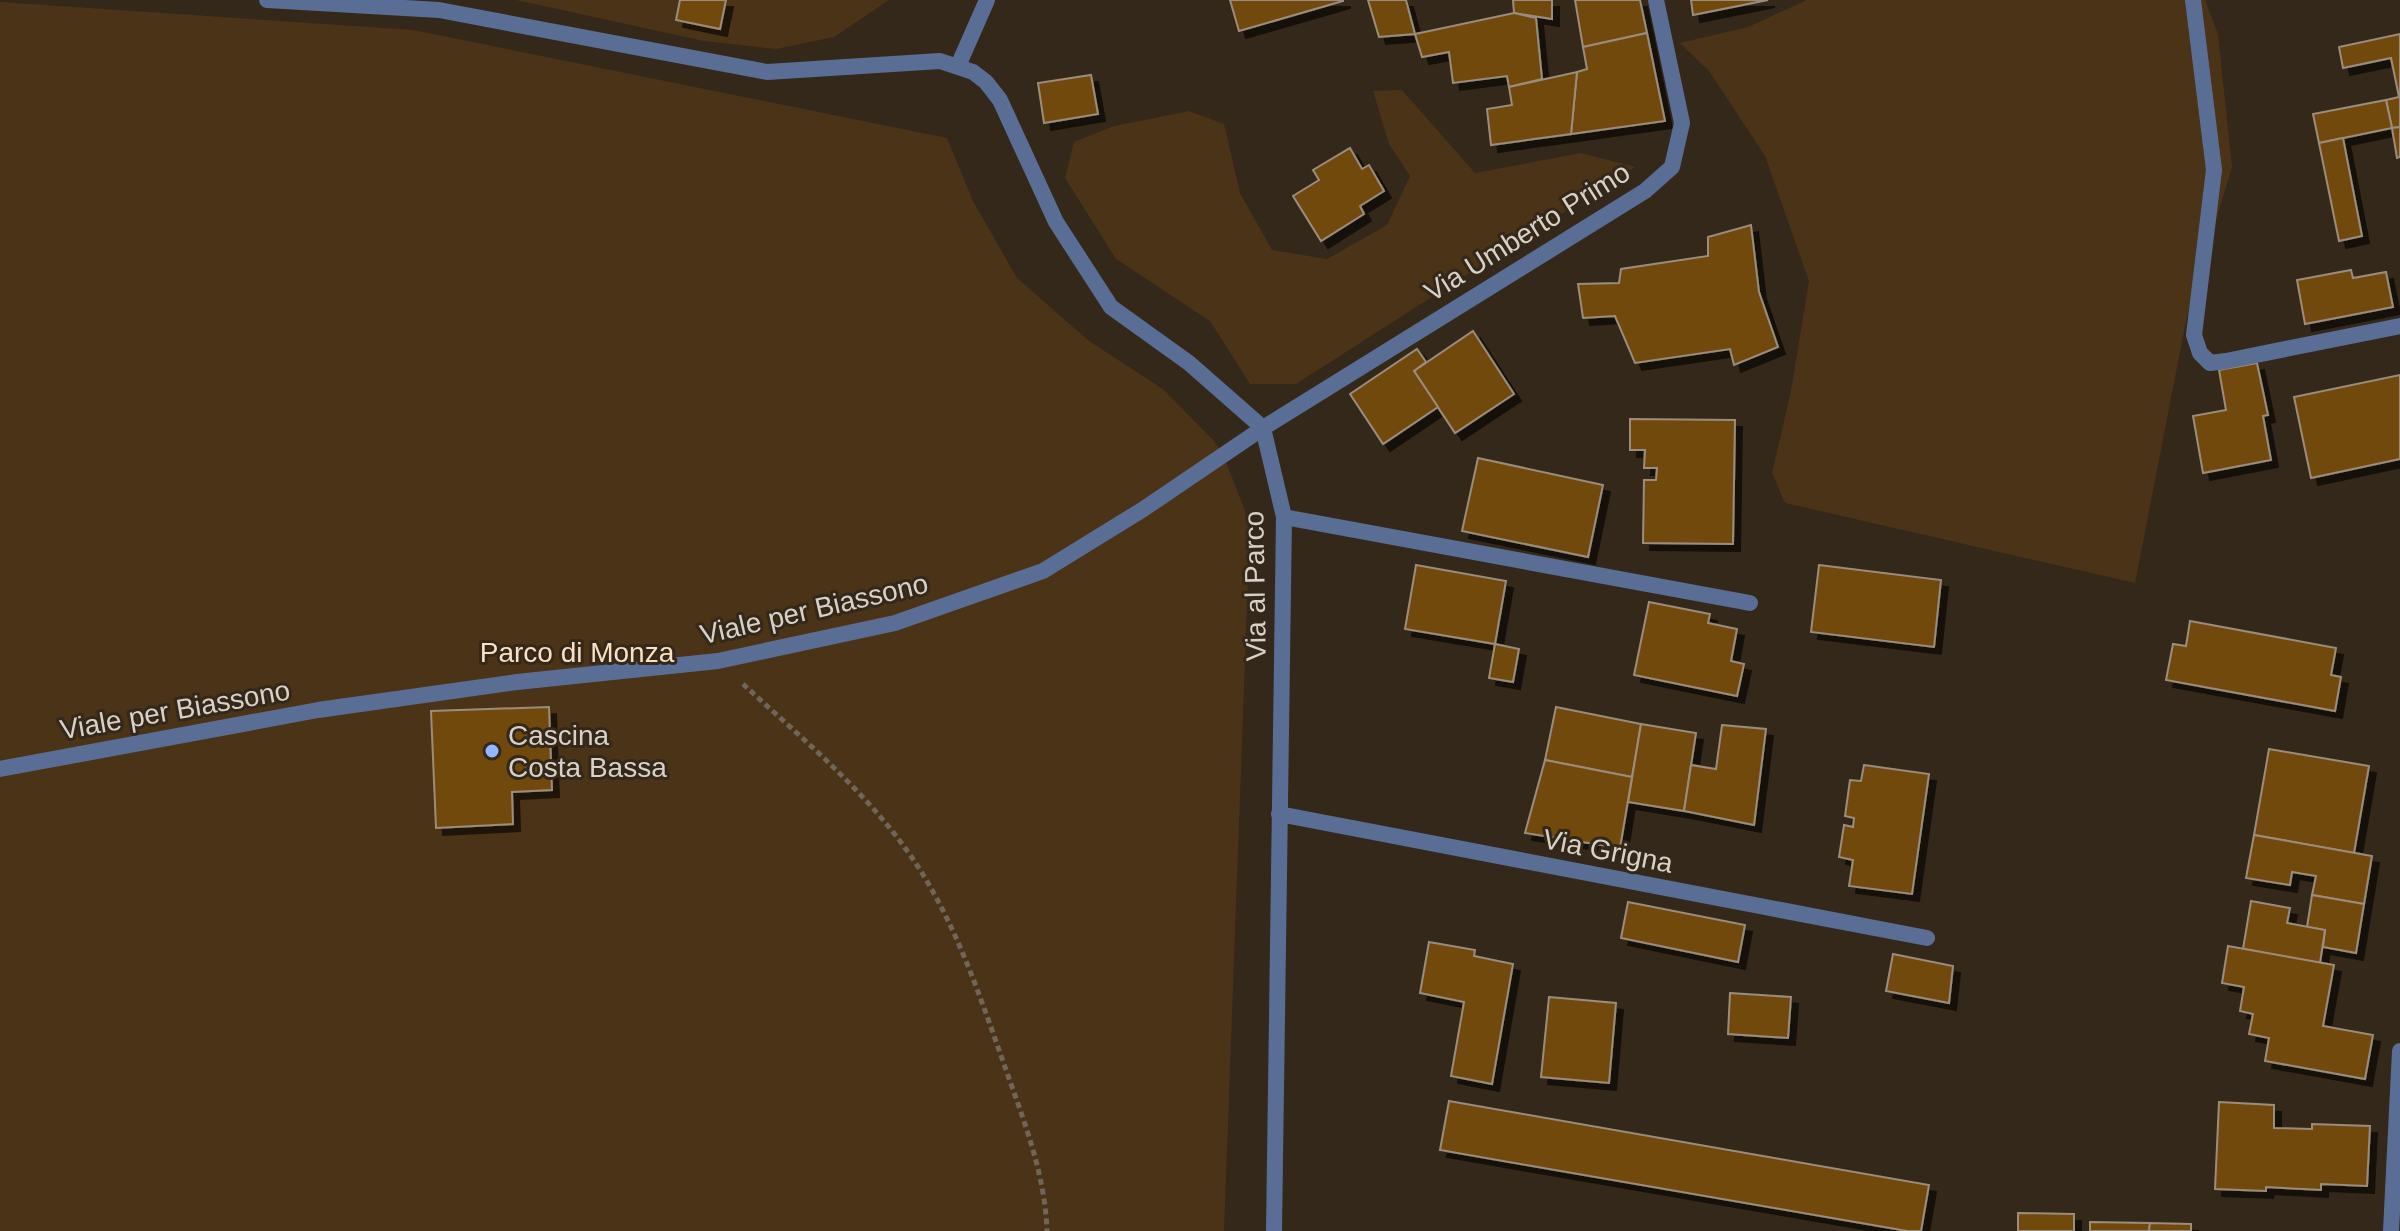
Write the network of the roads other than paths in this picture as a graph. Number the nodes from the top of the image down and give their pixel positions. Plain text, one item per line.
1 (267, 0) edge
2 (987, 0) edge
3 (1656, 0) edge
4 (2193, 0) edge
5 (958, 66) junction
6 (2400, 326) edge
7 (1263, 428) junction
8 (1284, 517) junction
9 (1750, 603) dead end
10 (0, 769) edge
11 (1279, 814) junction
12 (1927, 938) dead end
13 (2400, 1051) edge
14 (1274, 1231) edge
15 (2391, 1231) edge

1 - 5 street
2 - 5 street
3 - 7 street, Via Umberto Primo
4 - 6 street
5 - 7 street
7 - 8 street, Via al Parco
7 - 10 street, Viale per Biassono
8 - 9 street
8 - 11 street, Via al Parco
11 - 12 street, Via Grigna
11 - 14 street, Via al Parco
13 - 15 street

